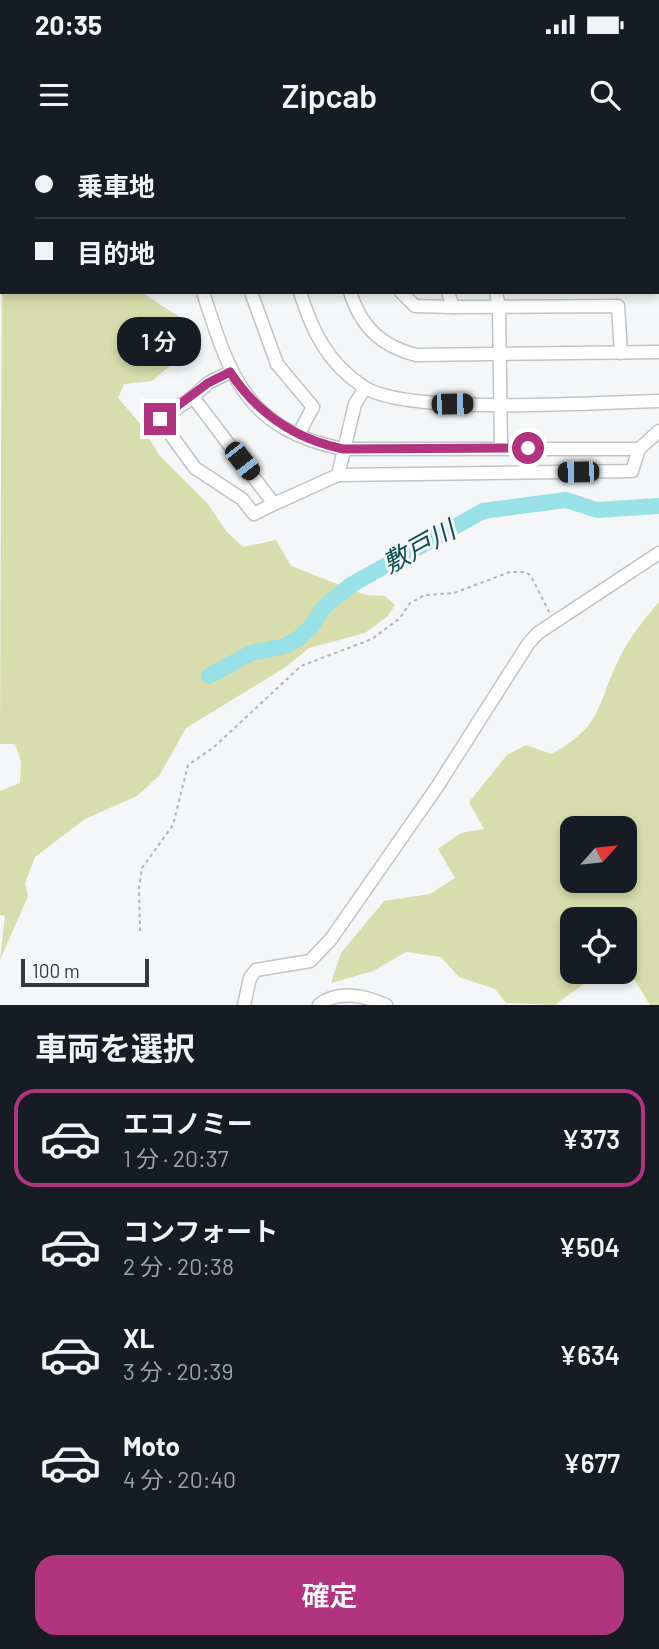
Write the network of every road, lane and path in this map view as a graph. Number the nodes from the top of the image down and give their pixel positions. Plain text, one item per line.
1 (204, 294) edge
2 (252, 294) edge
3 (301, 294) edge
4 (351, 294) edge
5 (403, 294) edge
6 (449, 294) edge
7 (496, 294) edge
8 (578, 299) edge
9 (453, 307) junction
10 (499, 307) junction
11 (659, 352) edge
12 (621, 353) junction
13 (500, 355) junction
14 (230, 372) junction
15 (365, 388) junction
16 (192, 397) junction
17 (659, 401) edge
18 (500, 403) junction
19 (150, 420) dead end
20 (659, 431) edge
21 (298, 435) junction
22 (501, 448) junction
23 (343, 449) junction
24 (639, 449) junction
25 (195, 468) junction
26 (338, 475) junction
27 (274, 504) junction
28 (659, 553) edge
29 (557, 621) junction
30 (140, 931) dead end
31 (244, 1005) edge
32 (319, 1005) edge
33 (386, 1005) edge

1 - 14 street
2 - 21 street
3 - 15 street
4 - 13 street
5 - 9 street
6 - 9 street
7 - 10 street
8 - 10 street
8 - 12 street
9 - 10 street
10 - 13 street
11 - 12 street
12 - 13 street
13 - 18 street
14 - 16 street
14 - 21 street
15 - 18 street
15 - 23 street
16 - 25 street
16 - 27 street
17 - 18 street
18 - 22 street
19 - 25 street
20 - 24 street
21 - 23 street
22 - 23 street
22 - 24 street
23 - 26 street
24 - 26 street
25 - 27 street
26 - 27 street
28 - 29 street
29 - 30 path
29 - 31 street
32 - 33 street

